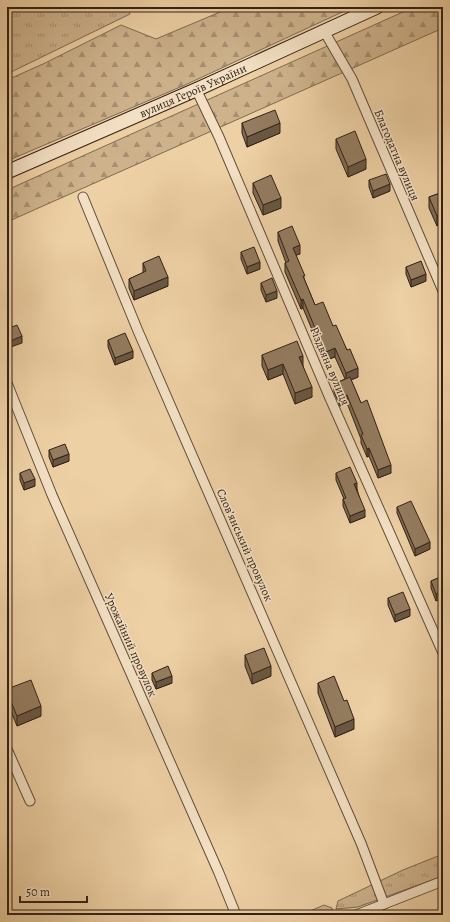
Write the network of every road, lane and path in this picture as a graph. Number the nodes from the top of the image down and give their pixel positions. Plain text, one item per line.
1 (377, 7) edge
2 (324, 31) junction
3 (196, 89) junction
4 (7, 172) edge
5 (83, 197) dead end
6 (443, 291) edge
7 (7, 383) edge
8 (443, 653) edge
9 (7, 749) edge
10 (30, 801) dead end
11 (443, 881) edge
12 (384, 904) junction
13 (236, 915) edge
14 (356, 915) edge

1 - 2 main road, вулиця Героїв України
2 - 3 main road, вулиця Героїв України
2 - 6 street, Благодатна вулиця
3 - 4 main road, вулиця Героїв України
3 - 8 street, Різдвяна вулиця
5 - 12 street, Словʼянський провулок
7 - 13 street, Урожайний провулок
9 - 10 street
11 - 12 street
12 - 14 street

